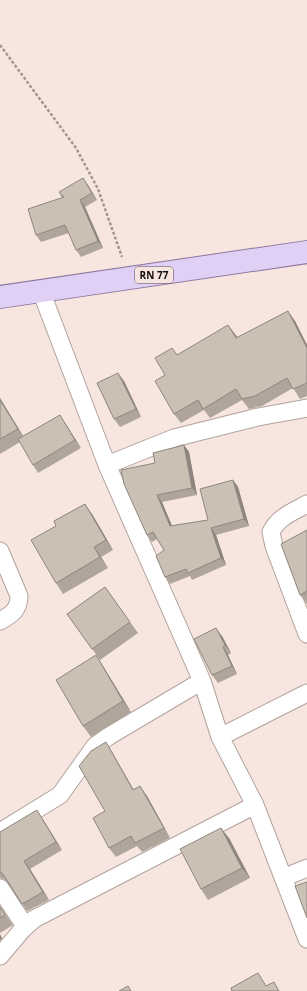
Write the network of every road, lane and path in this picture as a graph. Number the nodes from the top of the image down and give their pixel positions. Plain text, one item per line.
1 (0, 44) edge
2 (307, 252) edge
3 (129, 279) junction
4 (41, 291) junction
5 (0, 297) edge
6 (307, 408) edge
7 (107, 465) junction
8 (307, 504) edge
9 (0, 551) edge
10 (0, 621) edge
11 (307, 634) edge
12 (202, 682) junction
13 (307, 693) edge
14 (220, 737) junction
15 (254, 805) junction
16 (0, 832) edge
17 (307, 868) edge
18 (283, 878) junction
19 (0, 888) edge
20 (25, 926) junction
21 (307, 939) edge
22 (0, 956) edge

1 - 3 path
2 - 3 main road, RN 77
3 - 4 main road, RN 77
4 - 5 main road, RN 77
4 - 7 street
6 - 7 street
7 - 12 street
8 - 11 street
9 - 10 street
12 - 14 street
12 - 16 street
13 - 14 street
14 - 15 street
15 - 18 street
15 - 20 street
17 - 18 street
18 - 21 street
19 - 20 street
20 - 22 street

